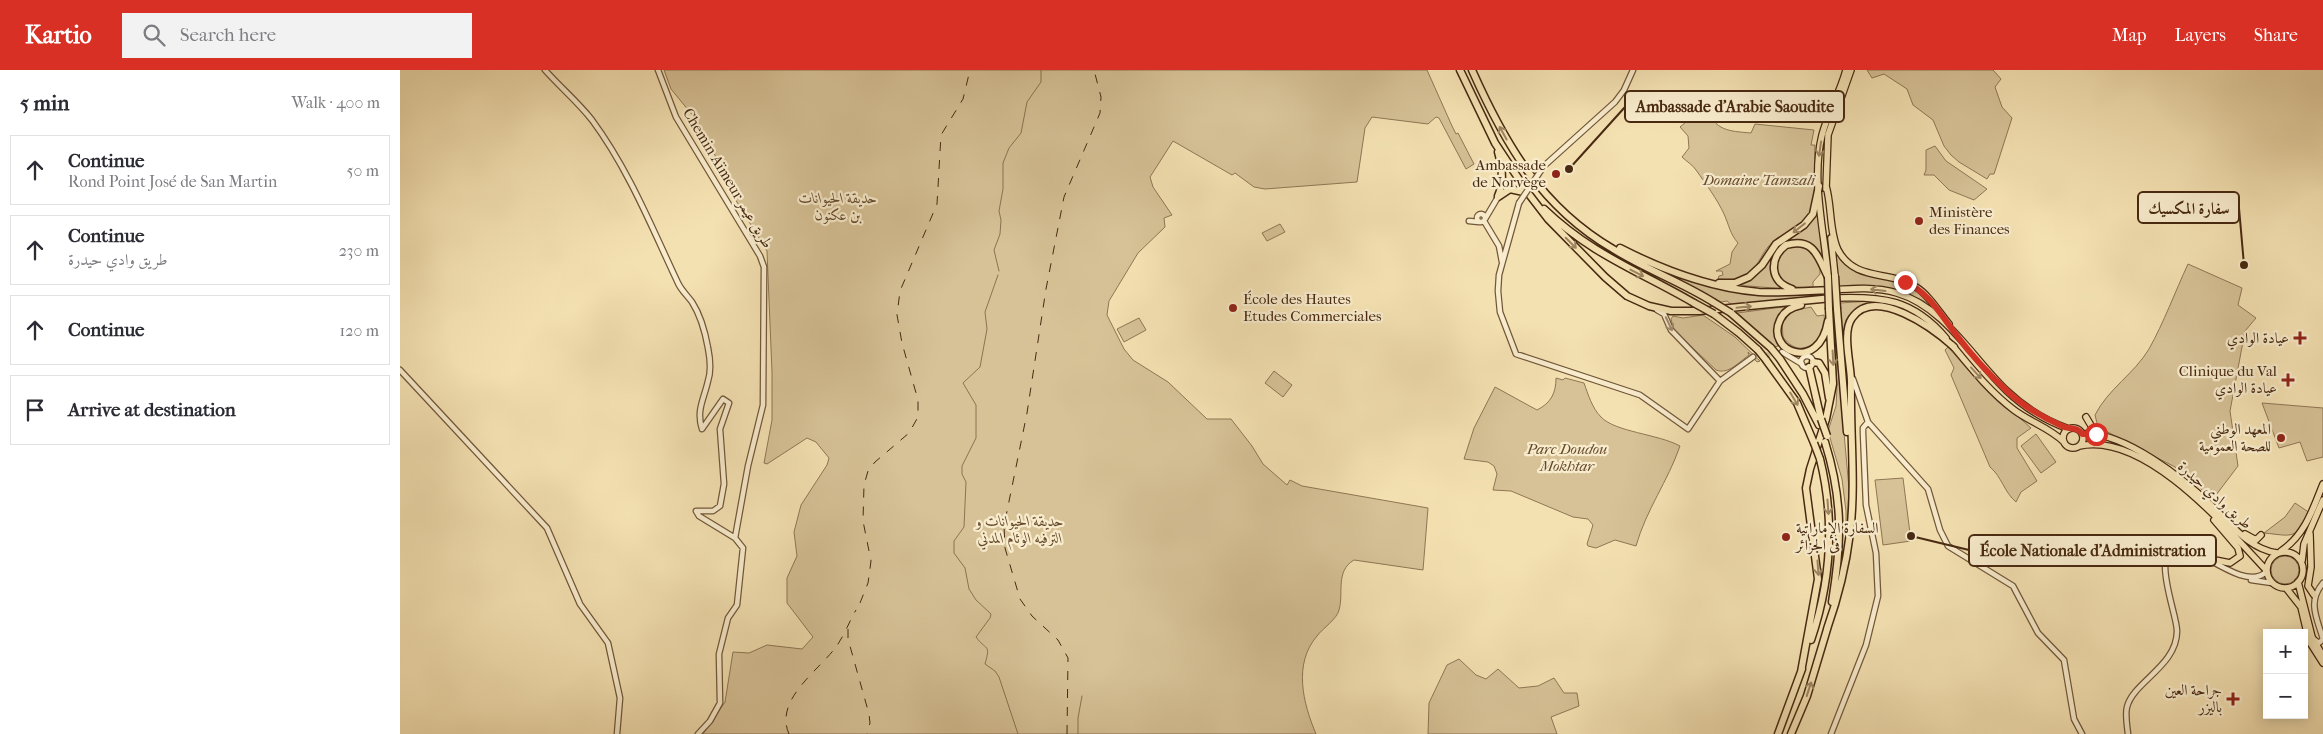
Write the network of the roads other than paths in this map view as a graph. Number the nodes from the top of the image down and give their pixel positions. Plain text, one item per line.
1 (545, 70) edge
2 (658, 70) edge
3 (1460, 70) edge
4 (1472, 70) edge
5 (1633, 70) edge
6 (1846, 70) edge
7 (1851, 70) edge
8 (1491, 135) junction
9 (1822, 186) junction
10 (1528, 193) junction
11 (1498, 197) junction
12 (1581, 227) junction
13 (1511, 228) junction
14 (1499, 246) junction
15 (1502, 264) junction
16 (1685, 276) junction
17 (1832, 276) junction
18 (1833, 290) junction
19 (1834, 298) junction
20 (1649, 306) junction
21 (1829, 309) junction
22 (1958, 338) junction
23 (1954, 347) junction
24 (1793, 352) junction
25 (1805, 354) junction
26 (1753, 357) tunnel mouth
27 (1808, 365) junction
28 (400, 370) edge
29 (1851, 375) junction
30 (1720, 381) junction
31 (1828, 413) junction
32 (2086, 417) dead end
33 (1820, 422) junction
34 (1868, 422) junction
35 (2069, 429) junction
36 (2082, 434) junction
37 (2096, 434) junction
38 (2064, 442) junction
39 (2079, 446) junction
40 (2323, 484) edge
41 (1852, 485) junction
42 (2323, 500) edge
43 (2204, 506) junction
44 (2224, 517) junction
45 (2310, 534) junction
46 (2260, 535) dead end
47 (735, 538) junction
48 (2278, 553) junction
49 (2210, 560) junction
50 (2302, 562) junction
51 (2266, 571) junction
52 (2245, 578) junction
53 (2298, 582) junction
54 (2272, 583) junction
55 (2323, 583) edge
56 (2286, 588) junction
57 (2314, 595) junction
58 (2316, 612) junction
59 (1827, 629) junction
60 (2323, 632) edge
61 (2312, 637) junction
62 (2323, 656) edge
63 (2323, 663) edge
64 (1801, 672) junction
65 (617, 734) edge
66 (698, 734) edge
67 (1778, 734) edge
68 (1791, 734) edge
69 (1831, 734) edge
70 (2082, 734) edge
71 (2128, 734) edge

1 - 47 street
2 - 47 street, Chemin Aïmeur طريق عيمر
3 - 8 highway
12 -> 4 highway
5 - 13 street, bridge
6 -> 9 main road
7 - 9 main road
8 - 10 highway
8 - 11 highway
9 -> 16 highway
9 - 17 main road
9 - 22 main road
10 - 11 highway
10 -> 20 highway
10 -> 64 highway, bridge
11 - 14 street
12 - 16 highway
12 - 33 highway, bridge
13 - 14 street
13 - 15 street
14 - 15 street
15 - 30 street
16 - 18 highway
17 - 18 highway
17 - 21 highway, bridge
17 - 41 highway, bridge
22 -> 18 main road
20 -> 19 highway
19 - 23 main road
19 - 24 highway
20 -> 30 street
21 - 25 highway
21 -> 31 highway
22 - 35 main road
23 - 29 highway
23 -> 38 main road
24 - 25 highway
24 - 27 street
25 - 27 street
25 - 27 street
26 - 30 street
27 - 31 highway
27 - 33 highway
28 - 65 street
29 - 34 street
29 - 41 highway
31 -> 64 highway
32 - 37 main road
33 - 59 highway
34 - 69 street
34 - 70 street
35 - 36 main road
35 - 38 main road
36 - 37 main road, طريق وادي حيدرة
36 - 39 main road
37 - 44 main road, طريق وادي حيدرة
38 - 39 main road
39 - 43 main road, طريق وادي حيدرة
40 - 48 main road
41 - 59 highway
42 - 45 main road
43 - 49 main road
43 - 51 main road, طريق وادي حيدرة
44 - 46 main road
44 - 48 main road, طريق وادي حيدرة
45 - 50 main road
45 - 57 main road
47 - 66 street
48 - 50 main road
48 - 51 main road
49 - 52 street
49 - 71 street
50 - 53 main road
51 - 52 street
51 - 54 main road
52 - 54 street
53 - 56 main road
53 - 61 main road
54 - 56 main road
55 - 57 street
56 - 63 main road
57 - 58 street
58 - 60 street
58 - 61 street
68 -> 59 highway
61 - 62 main road
64 - 67 highway

